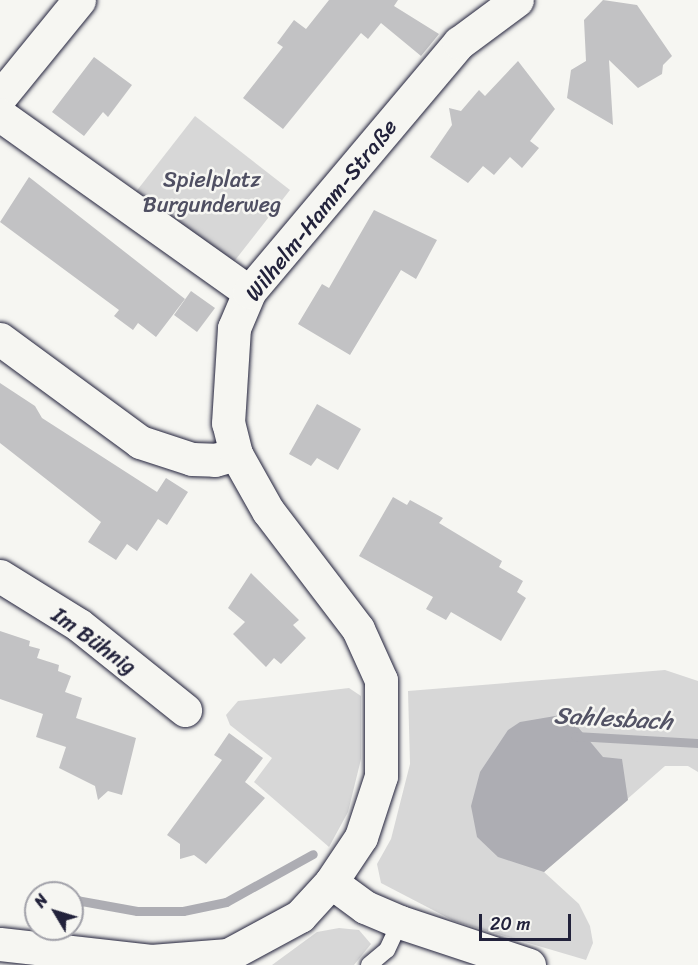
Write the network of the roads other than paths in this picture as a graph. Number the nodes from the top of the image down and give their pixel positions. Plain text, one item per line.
1 (79, 0) edge
2 (517, 0) edge
3 (0, 97) edge
4 (0, 115) edge
5 (249, 292) junction
6 (0, 339) edge
7 (236, 454) junction
8 (0, 576) edge
9 (185, 710) dead end
10 (331, 882) junction
11 (400, 922) junction
12 (0, 944) edge
13 (369, 965) edge
14 (529, 965) edge

1 - 3 street
2 - 5 street, Wilhelm-Hamm-Straße
4 - 5 street
5 - 7 street, Wilhelm-Hamm-Straße
6 - 7 street
7 - 10 street, Wilhelm-Hamm-Straße
8 - 9 street, Im Bühnig
10 - 11 street
10 - 12 street, Wilhelm-Hamm-Straße
11 - 13 lane
11 - 14 street

